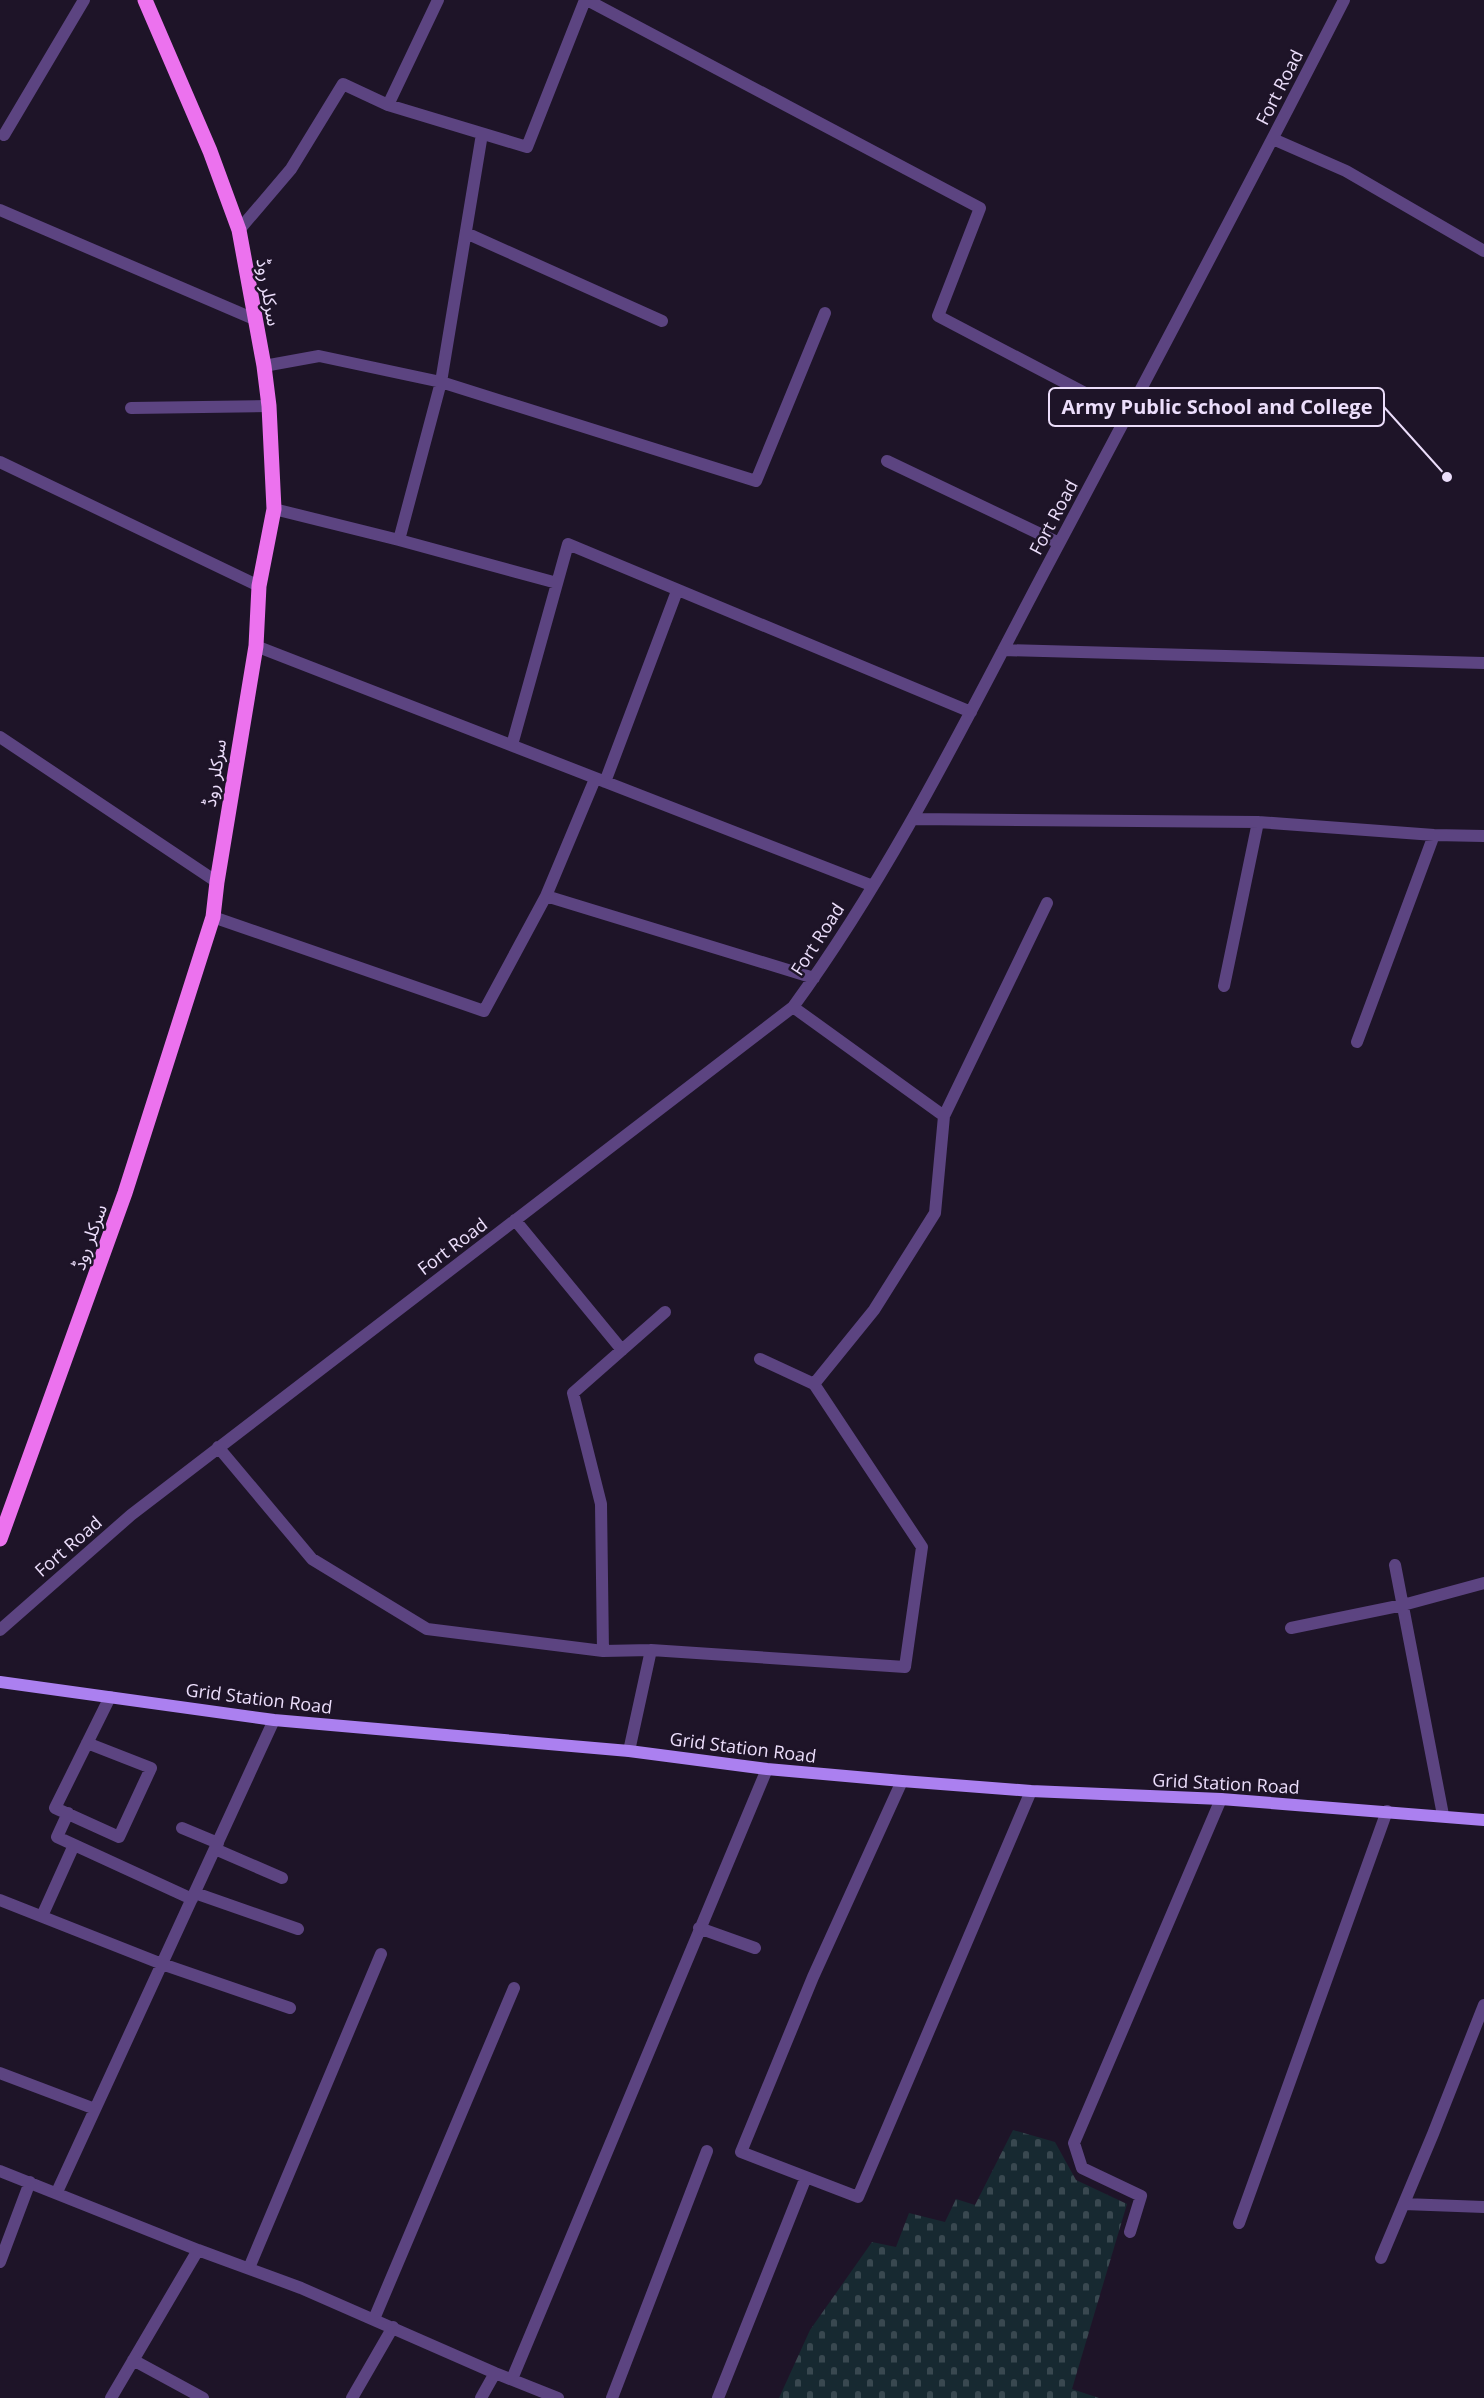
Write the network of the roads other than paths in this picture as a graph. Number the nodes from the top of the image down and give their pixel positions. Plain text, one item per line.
1 (84, 0) edge
2 (438, 0) edge
3 (586, 0) edge
4 (1344, 0) edge
5 (148, 1) edge
6 (388, 105) junction
7 (482, 134) junction
8 (4, 135) dead end
9 (1273, 139) junction
10 (0, 210) edge
11 (239, 230) junction
12 (466, 234) junction
13 (1484, 251) edge
14 (825, 313) dead end
15 (254, 320) junction
16 (662, 321) dead end
17 (264, 366) junction
18 (441, 382) junction
19 (269, 406) junction
20 (131, 408) dead end
21 (1127, 415) junction
22 (887, 461) dead end
23 (0, 462) edge
24 (274, 509) junction
25 (399, 540) junction
26 (1059, 543) junction
27 (556, 583) junction
28 (259, 586) junction
29 (677, 591) junction
30 (256, 645) junction
31 (1003, 650) junction
32 (1484, 663) edge
33 (971, 712) junction
34 (0, 736) edge
35 (512, 746) junction
36 (600, 780) junction
37 (913, 819) junction
38 (1258, 822) junction
39 (1434, 835) junction
40 (1484, 836) edge
41 (217, 882) junction
42 (873, 886) junction
43 (546, 896) junction
44 (1047, 903) dead end
45 (213, 917) junction
46 (814, 978) junction
47 (1224, 986) dead end
48 (793, 1007) junction
49 (1357, 1042) dead end
50 (944, 1116) junction
51 (515, 1220) junction
52 (665, 1312) dead end
53 (622, 1350) junction
54 (760, 1359) dead end
55 (814, 1384) junction
56 (218, 1447) junction
57 (0, 1539) edge
58 (1395, 1565) dead end
59 (1484, 1583) edge
60 (1403, 1605) junction
61 (1291, 1628) dead end
62 (0, 1630) edge
63 (651, 1650) junction
64 (603, 1651) junction
65 (0, 1682) edge
66 (110, 1697) junction
67 (274, 1720) junction
68 (87, 1743) junction
69 (629, 1751) junction
70 (766, 1769) junction
71 (902, 1781) junction
72 (1031, 1791) junction
73 (1221, 1799) junction
74 (1387, 1811) junction
75 (68, 1813) junction
76 (1443, 1815) junction
77 (1484, 1820) edge
78 (182, 1828) dead end
79 (74, 1845) junction
80 (216, 1846) junction
81 (282, 1878) dead end
82 (193, 1896) junction
83 (0, 1900) edge
84 (42, 1916) junction
85 (699, 1928) junction
86 (298, 1929) dead end
87 (755, 1948) dead end
88 (381, 1954) dead end
89 (162, 1964) junction
90 (514, 1988) dead end
91 (1484, 2005) edge
92 (290, 2008) dead end
93 (1478, 2037) edge
94 (0, 2073) edge
95 (95, 2109) junction
96 (707, 2151) dead end
97 (0, 2171) edge
98 (806, 2177) junction
99 (30, 2182) junction
100 (57, 2192) junction
101 (1404, 2204) junction
102 (1484, 2207) edge
103 (1239, 2223) dead end
104 (1131, 2232) dead end
105 (198, 2250) junction
106 (1381, 2258) dead end
107 (0, 2262) edge
108 (249, 2268) junction
109 (374, 2319) junction
110 (393, 2327) junction
111 (133, 2360) junction
112 (495, 2373) junction
113 (512, 2379) junction
114 (111, 2398) edge
115 (203, 2398) edge
116 (352, 2398) edge
117 (481, 2398) edge
118 (558, 2398) edge
119 (612, 2398) edge
120 (718, 2398) edge

1 - 8 street
2 - 6 street
3 - 7 street
3 - 21 street
4 - 9 street, Fort Road
5 - 11 main road, سرکلر روڈ
6 - 7 street
6 - 11 street
7 - 12 street
9 - 13 street
9 - 21 street, Fort Road
10 - 15 street
11 - 15 main road, سرکلر روڈ
12 - 16 street
12 - 18 street
14 - 18 street
15 - 17 main road, سرکلر روڈ
17 - 18 street
17 - 19 main road, سرکلر روڈ
18 - 25 street
19 - 20 street
19 - 24 main road, سرکلر روڈ
21 - 26 street, Fort Road
22 - 26 street
23 - 28 street
24 - 25 street
24 - 28 main road, سرکلر روڈ
25 - 27 street
26 - 31 street, Fort Road
27 - 29 street
27 - 35 street
28 - 30 main road, سرکلر روڈ
29 - 33 street
29 - 36 street
30 - 35 street
30 - 41 main road, سرکلر روڈ
31 - 32 street
31 - 33 street, Fort Road
33 - 37 street, Fort Road
34 - 41 street
35 - 36 street
36 - 42 street
36 - 43 street
37 - 38 street
37 - 42 street, Fort Road
38 - 39 street
38 - 47 street
39 - 40 street
39 - 49 street
41 - 45 main road, سرکلر روڈ
42 - 46 street, Fort Road
43 - 45 street
43 - 46 street
44 - 50 street
45 - 57 main road, سرکلر روڈ
46 - 48 street, Fort Road
48 - 50 street
48 - 51 street, Fort Road
50 - 55 street
51 - 53 street
51 - 56 street, Fort Road
52 - 53 street
53 - 64 street
54 - 55 street
55 - 63 street
56 - 62 street, Fort Road
56 - 64 street
58 - 60 street
59 - 60 street
60 - 61 street
60 - 76 street
63 - 64 street
63 - 69 street
65 - 66 main road, Grid Station Road
66 - 67 main road, Grid Station Road
66 - 68 street
67 - 69 main road, Grid Station Road
67 - 80 street
68 - 75 street
68 - 75 street
69 - 70 main road, Grid Station Road
70 - 71 main road, Grid Station Road
70 - 85 street
71 - 72 main road, Grid Station Road
71 - 98 street
72 - 73 main road, Grid Station Road
72 - 98 street
73 - 74 main road, Grid Station Road
73 - 104 street
74 - 76 main road, Grid Station Road
74 - 103 street
75 - 79 street
76 - 77 main road, Grid Station Road
78 - 80 street
79 - 82 street
79 - 84 street
80 - 81 street
80 - 82 street
82 - 86 street
82 - 89 street
83 - 84 street
84 - 89 street
85 - 87 street
85 - 113 street
88 - 108 street
89 - 92 street
89 - 95 street
90 - 109 street
91 - 93 street
93 - 101 street
94 - 95 street
95 - 100 street
96 - 119 street
97 - 99 street
98 - 120 street
99 - 100 street
99 - 107 street
100 - 105 street
101 - 102 street
101 - 106 street
105 - 108 street
105 - 111 street
108 - 109 street
109 - 110 street
110 - 112 street
110 - 116 street
111 - 114 street
111 - 115 street
112 - 113 street
112 - 117 street
113 - 118 street

